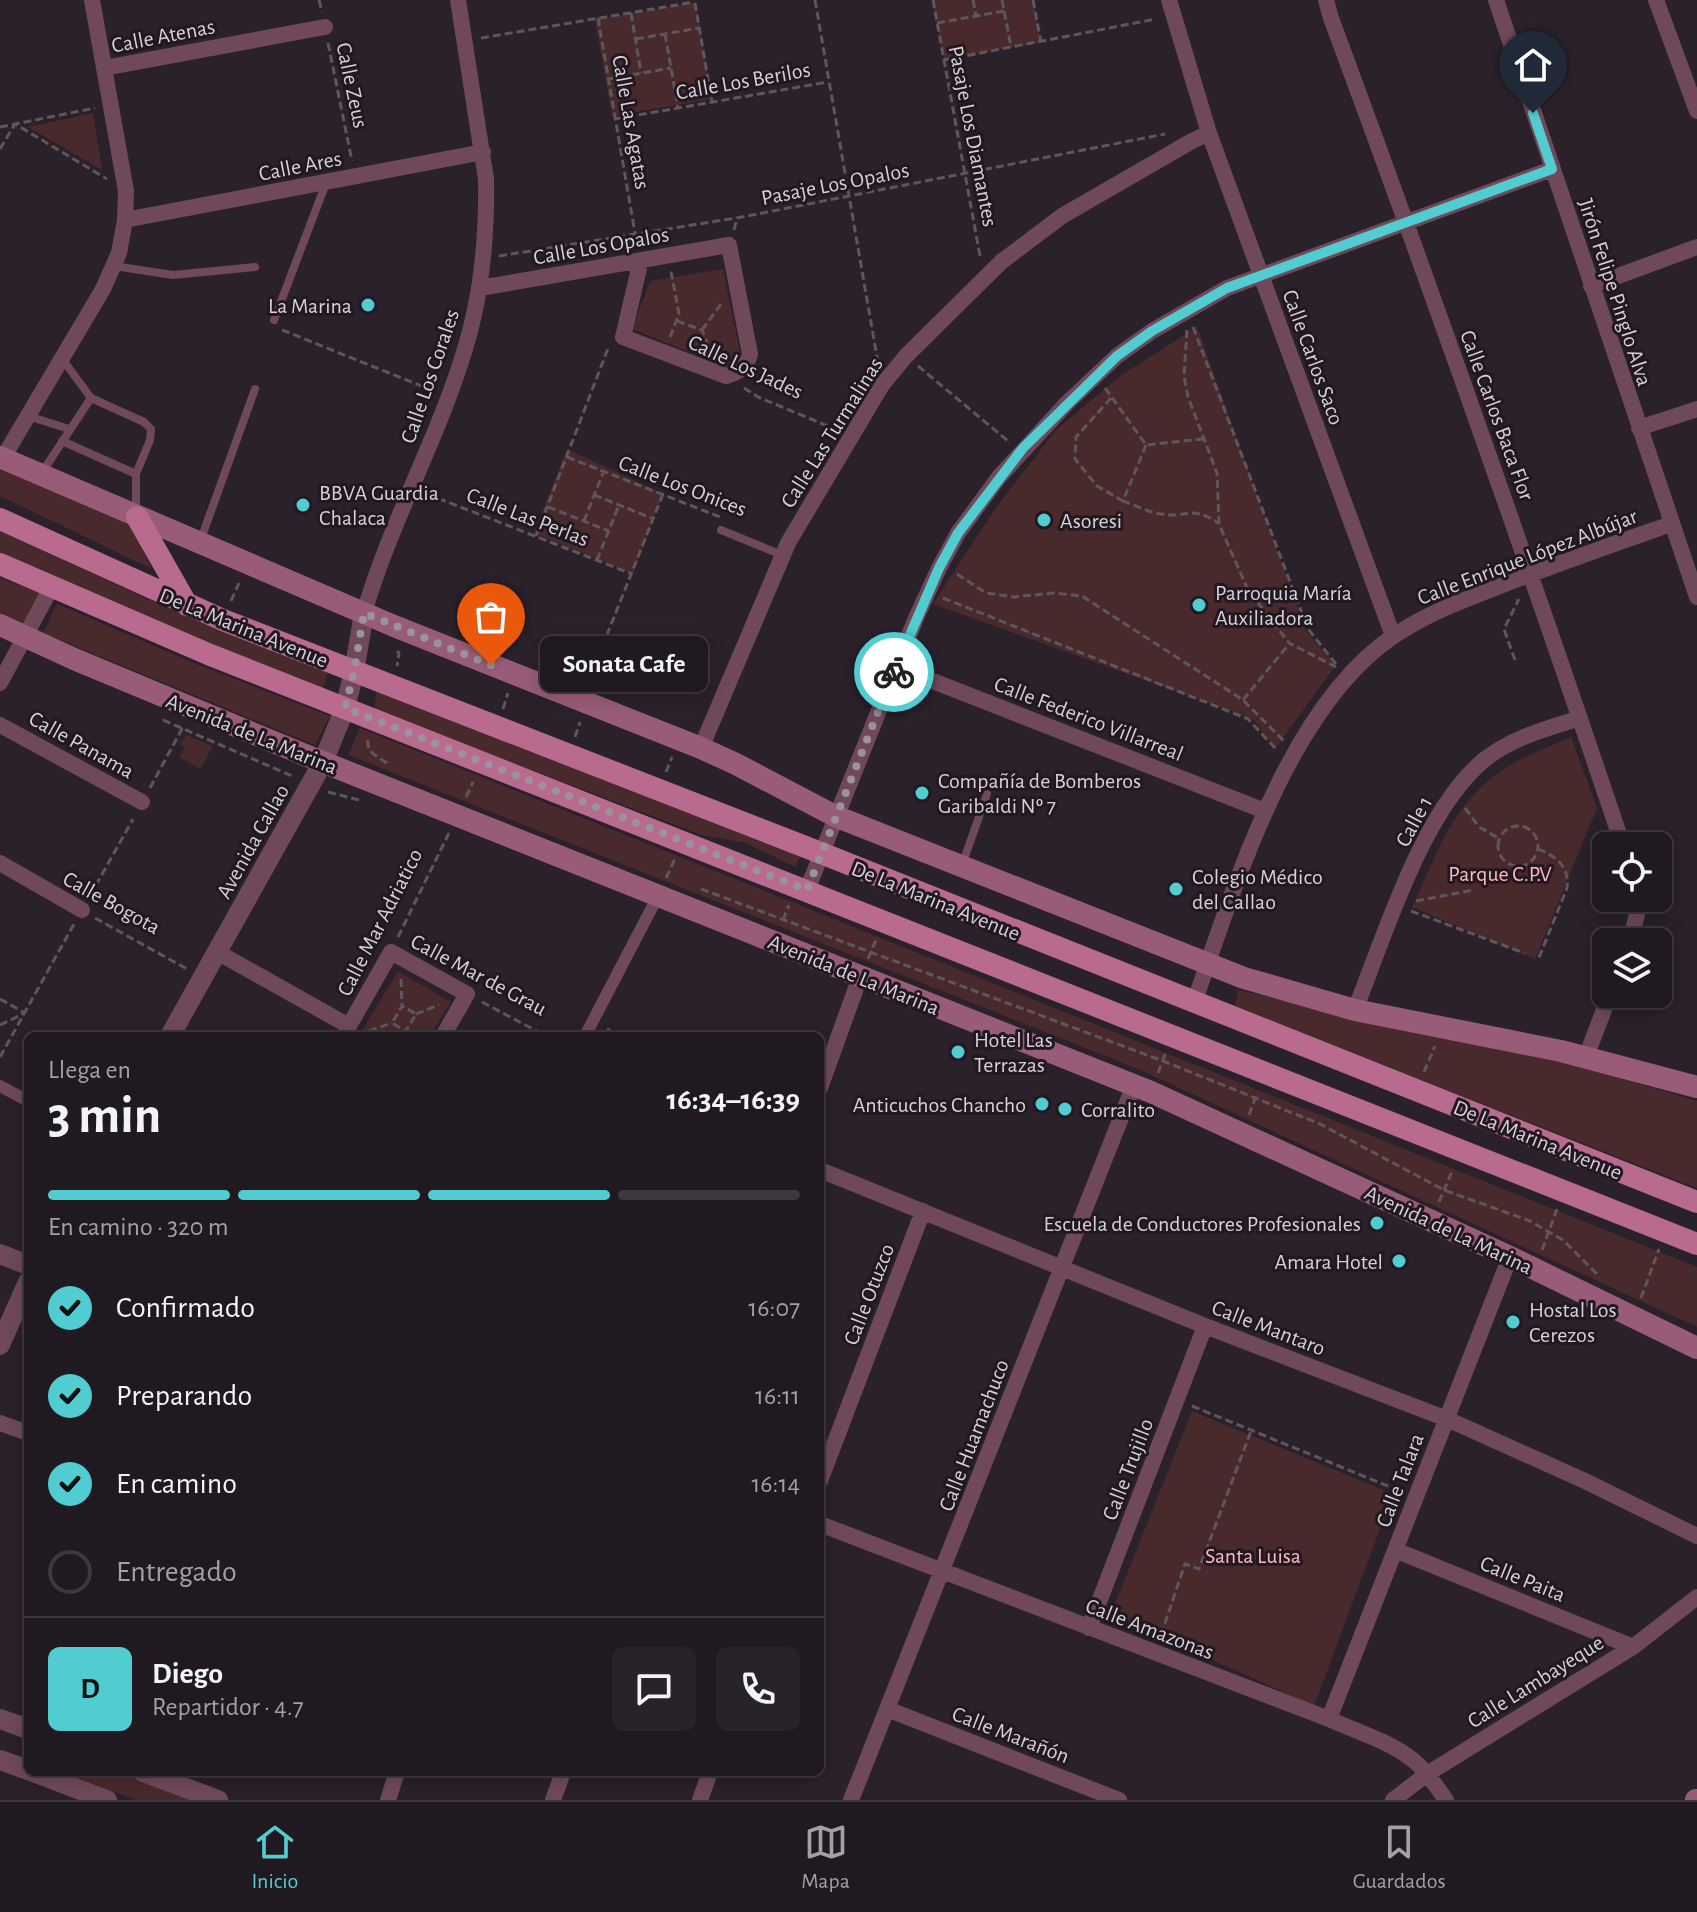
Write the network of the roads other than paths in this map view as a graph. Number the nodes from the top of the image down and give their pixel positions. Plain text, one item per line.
1 (92, 0) edge
2 (458, 0) edge
3 (1326, 0) edge
4 (1496, 0) edge
5 (1656, 0) edge
6 (1171, 8) edge
7 (325, 27) road end
8 (104, 68) junction
9 (1697, 111) edge
10 (1209, 133) junction
11 (483, 152) junction
12 (1552, 169) junction
13 (326, 182) junction
14 (125, 220) junction
15 (1407, 224) junction
16 (1697, 247) edge
17 (641, 260) junction
18 (114, 265) junction
19 (255, 267) dead end
20 (1260, 275) junction
21 (1591, 286) junction
22 (480, 288) junction
23 (274, 320) road end
24 (63, 360) junction
25 (726, 376) joint
26 (255, 389) dead end
27 (91, 398) junction
28 (1697, 409) edge
29 (27, 416) junction
30 (1639, 428) junction
31 (69, 429) junction
32 (62, 441) junction
33 (1, 457) edge
34 (136, 474) junction
35 (40, 475) junction
36 (137, 517) junction
37 (0, 519) edge
38 (1671, 524) junction
39 (721, 530) dead end
40 (199, 544) junction
41 (782, 555) junction
42 (0, 564) edge
43 (1531, 574) junction
44 (51, 588) junction
45 (1697, 597) edge
46 (187, 605) junction
47 (364, 613) junction
48 (0, 625) edge
49 (1393, 636) junction
50 (25, 637) junction
51 (897, 667) junction
52 (354, 672) junction
53 (0, 683) edge
54 (345, 708) junction
55 (1580, 718) junction
56 (0, 725) edge
57 (701, 748) junction
58 (323, 762) junction
59 (987, 794) dead end
60 (142, 802) road end
61 (1265, 811) junction
62 (835, 816) junction
63 (1618, 832) edge
64 (821, 853) junction
65 (0, 863) edge
66 (962, 867) junction
67 (802, 888) junction
68 (658, 896) junction
69 (82, 910) road end
70 (217, 952) junction
71 (396, 954) joint
72 (1207, 965) junction
73 (860, 977) junction
74 (1194, 1003) junction
75 (1605, 1008) edge
76 (1355, 1010) junction
77 (353, 1031) edge
78 (172, 1032) edge
79 (445, 1032) edge
80 (587, 1032) edge
81 (1586, 1057) junction
82 (824, 1077) edge
83 (0, 1086) edge
84 (1697, 1087) edge
85 (1143, 1089) junction
86 (24, 1099) edge
87 (824, 1172) edge
88 (1697, 1202) edge
89 (923, 1211) junction
90 (1697, 1244) edge
91 (0, 1254) edge
92 (1510, 1257) junction
93 (24, 1263) edge
94 (1063, 1267) junction
95 (24, 1291) edge
96 (1205, 1326) junction
97 (0, 1345) edge
98 (1697, 1348) edge
99 (1447, 1419) junction
100 (0, 1423) edge
101 (24, 1432) edge
102 (824, 1471) edge
103 (824, 1526) edge
104 (1697, 1536) edge
105 (1395, 1550) junction
106 (943, 1572) junction
107 (1697, 1597) edge
108 (1089, 1628) junction
109 (1633, 1647) junction
110 (887, 1709) junction
111 (0, 1719) edge
112 (1329, 1719) junction
113 (24, 1728) edge
114 (0, 1760) edge
115 (24, 1769) edge
116 (1427, 1774) junction
117 (43, 1776) edge
118 (396, 1776) edge
119 (562, 1776) edge
120 (709, 1776) edge
121 (183, 1779) edge
122 (107, 1800) edge
123 (218, 1800) edge
124 (388, 1800) edge
125 (553, 1800) edge
126 (700, 1800) edge
127 (851, 1800) edge
128 (1119, 1800) edge
129 (1393, 1800) edge
130 (1446, 1800) edge

1 - 8 street
2 - 11 street, Calle Los Corales
3 - 15 street, Calle Carlos Baca Flor
4 - 12 street, Jirón Felipe Pinglo Alva
5 - 9 street
6 - 10 street, Calle Carlos Saco
7 - 8 street, Calle Atenas
8 - 14 street
10 - 20 street, Calle Carlos Saco
10 - 41 street, Calle Las Turmalinas
11 - 13 street, Calle Ares
11 - 22 street, Calle Los Corales
12 - 15 street
12 - 21 street, Jirón Felipe Pinglo Alva
13 - 14 street, Calle Ares
13 - 23 lane
14 - 18 street
15 - 20 street
15 - 43 street, Calle Carlos Baca Flor
16 - 21 street
17 - 22 street, Calle Los Opalos
17 - 25 street, Calle Los Jades
17 - 25 street, Calle Los Opalos
18 - 19 lane
18 - 24 street
20 - 49 street, Calle Carlos Saco
20 - 51 street
21 - 30 street, Jirón Felipe Pinglo Alva
22 - 47 street, Calle Los Corales
24 - 27 lane
24 - 29 street
26 - 40 lane
27 - 31 lane
27 - 34 lane
28 - 30 street
29 - 31 lane
29 - 33 street
30 - 38 street, Jirón Felipe Pinglo Alva
31 - 32 lane
32 - 34 lane
32 - 35 lane
33 - 35 main road
34 - 36 lane
35 - 36 main road
36 - 40 main road
36 - 46 main road
37 - 46 main road, De La Marina Avenue
38 - 43 street, Calle Enrique López Albújar
38 - 45 street, Jirón Felipe Pinglo Alva
39 - 41 lane
40 - 47 main road
41 - 57 street, Calle Las Turmalinas
42 - 44 main road, De La Marina Avenue
43 - 49 street, Calle Enrique López Albújar
43 - 55 street, Calle Carlos Baca Flor
44 - 50 street
44 - 54 main road, De La Marina Avenue
46 - 52 main road, De La Marina Avenue
47 - 52 street, Avenida Callao
47 - 57 main road
48 - 50 main road, Avenida de La Marina
49 - 61 street, Calle Enrique López Albújar
50 - 53 street
50 - 58 main road, Avenida de La Marina
51 - 61 street, Calle Federico Villarreal
51 - 62 street
52 - 54 street, Avenida Callao
52 - 64 main road, De La Marina Avenue
54 - 58 street, Avenida Callao
54 - 67 main road, De La Marina Avenue
55 - 63 street, Calle Carlos Baca Flor
55 - 76 street, Calle 1
56 - 60 street, Calle Panama
57 - 62 main road
58 - 68 main road, Avenida de La Marina
58 - 70 street, Avenida Callao
59 - 66 lane
61 - 72 street, Calle Enrique López Albújar
62 - 64 street
62 - 66 main road
64 - 67 street
64 - 74 main road, De La Marina Avenue
65 - 69 street, Calle Bogota
66 - 72 main road
67 - 90 main road, De La Marina Avenue
68 - 73 main road, Avenida de La Marina
68 - 80 street
70 - 77 street
70 - 78 street, Avenida Callao
71 - 77 street, Calle Mar Adriatico
71 - 79 street, Calle Mar de Grau
72 - 74 street, Calle Enrique López Albújar
72 - 76 main road
73 - 82 street
73 - 85 main road, Avenida de La Marina
74 - 88 main road, De La Marina Avenue
75 - 81 street
76 - 81 main road
81 - 84 main road
83 - 86 street
85 - 92 main road, Avenida de La Marina
85 - 94 street, Calle Huamachuco
87 - 89 street, Calle Mantaro
89 - 94 street, Calle Mantaro
89 - 102 street, Calle Otuzco
91 - 93 street
92 - 98 main road, Avenida de La Marina
92 - 99 street, Calle Talara
94 - 96 street, Calle Mantaro
94 - 106 street, Calle Huamachuco
95 - 97 street
96 - 99 street, Calle Mantaro
96 - 108 street, Calle Trujillo
99 - 104 street, Calle Mantaro
99 - 105 street, Calle Talara
100 - 101 street
103 - 106 street, Calle Amazonas
105 - 109 street, Calle Paita
105 - 112 street, Calle Talara
106 - 108 street, Calle Amazonas
106 - 110 street, Calle Huamachuco
107 - 109 street, Calle Lambayeque
108 - 112 street, Calle Amazonas
109 - 116 street, Calle Lambayeque
110 - 127 street, Calle Huamachuco
110 - 128 street, Calle Marañón
111 - 113 street
112 - 116 street, Calle Amazonas
114 - 115 street
116 - 129 street, Calle Lambayeque
116 - 130 street, Calle Amazonas
117 - 122 street
118 - 124 street
119 - 125 street
120 - 126 street
121 - 123 street

